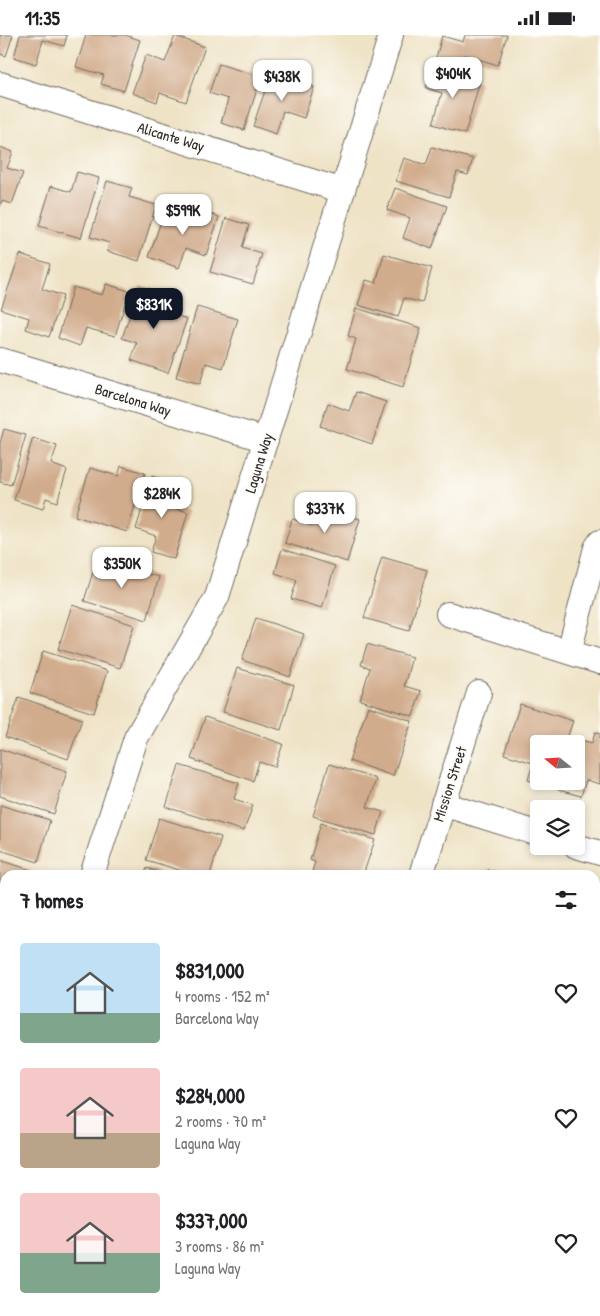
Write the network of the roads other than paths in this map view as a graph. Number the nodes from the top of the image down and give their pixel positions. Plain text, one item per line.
1 (391, 35) edge
2 (0, 84) edge
3 (343, 191) junction
4 (0, 360) edge
5 (266, 440) junction
6 (600, 542) edge
7 (448, 614) dead end
8 (569, 652) junction
9 (600, 662) edge
10 (479, 693) dead end
11 (444, 805) junction
12 (530, 831) edge
13 (585, 849) edge
14 (600, 853) edge
15 (94, 870) edge
16 (423, 870) edge

1 - 3 street, Laguna Way
2 - 3 street, Alicante Way
3 - 5 street, Laguna Way
4 - 5 street, Barcelona Way
5 - 15 street, Laguna Way
6 - 8 street
7 - 8 street
8 - 9 street
10 - 11 street, Mission Street
11 - 12 street
11 - 16 street, Mission Street
13 - 14 street

